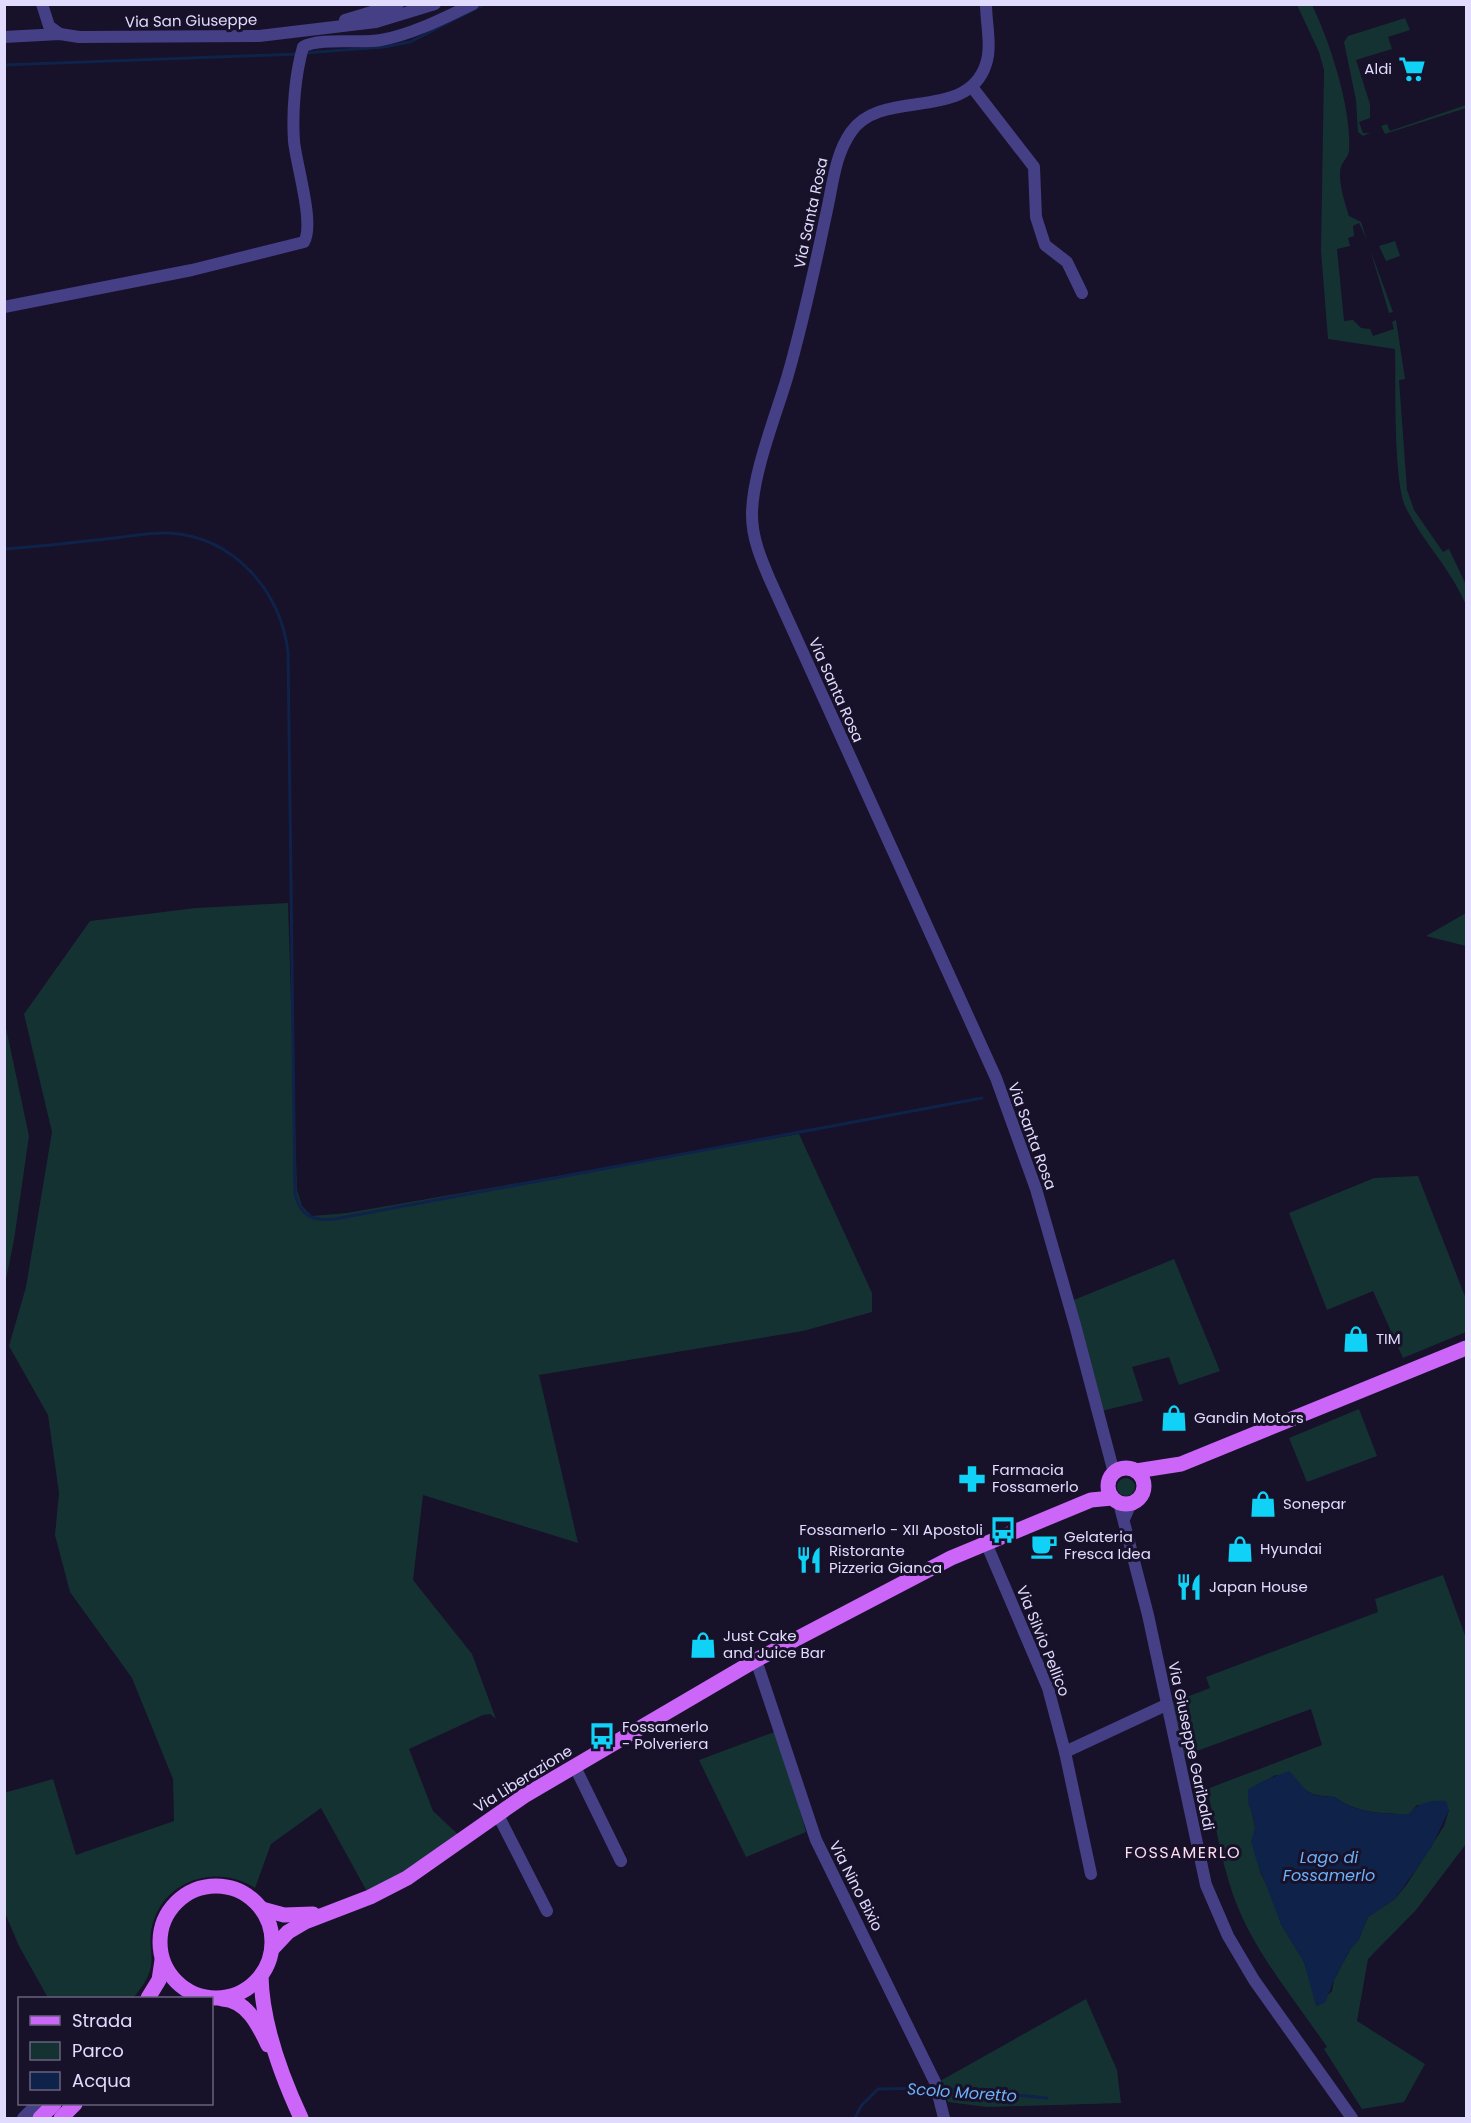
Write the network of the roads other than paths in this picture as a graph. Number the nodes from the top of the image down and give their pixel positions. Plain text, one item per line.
1 (42, 4) edge
2 (398, 4) edge
3 (435, 4) edge
4 (473, 4) edge
5 (986, 4) edge
6 (410, 9) edge
7 (321, 27) junction
8 (416, 30) junction
9 (60, 34) junction
10 (4, 38) edge
11 (972, 87) junction
12 (1082, 293) dead end
13 (4, 307) edge
14 (1467, 1348) edge
15 (1177, 1465) junction
16 (1120, 1486) junction
17 (1144, 1486) junction
18 (986, 1543) junction
19 (756, 1660) junction
20 (1166, 1705) junction
21 (1065, 1752) junction
22 (575, 1767) junction
23 (498, 1815) junction
24 (621, 1861) dead end
25 (1091, 1874) dead end
26 (262, 1909) junction
27 (547, 1911) dead end
28 (328, 1912) junction
29 (272, 1949) junction
30 (162, 1960) junction
31 (261, 1976) junction
32 (181, 1995) edge
33 (149, 1997) edge
34 (205, 1997) edge
35 (213, 1998) edge
36 (217, 1998) junction
37 (280, 2069) junction
38 (34, 2105) edge
39 (52, 2105) edge
40 (73, 2105) edge
41 (23, 2118) edge
42 (40, 2118) edge
43 (62, 2118) edge
44 (301, 2118) edge
45 (944, 2118) edge
46 (1352, 2118) edge

1 - 9 street
2 - 7 street, Via San Giuseppe
3 - 6 street, Via San Giuseppe
4 - 8 street
5 - 11 street
6 - 7 street, Via San Giuseppe
6 - 8 street
7 - 9 street, Via San Giuseppe
8 - 13 street
9 - 10 street, Via San Giuseppe
11 - 12 street
11 - 16 street, Via Santa Rosa
14 - 15 main road
15 - 16 main road
15 - 17 main road
16 - 17 main road
16 - 17 main road, Via Liberazione
16 - 18 main road, Via Liberazione
16 - 20 street, Via Giuseppe Garibaldi
18 - 19 main road, Via Liberazione
18 - 21 street, Via Silvio Pellico
19 - 22 main road, Via Liberazione
19 - 45 street, Via Nino Bixio
20 - 21 street
20 - 46 street, Via Giuseppe Garibaldi
21 - 25 street, Via Silvio Pellico
22 - 23 main road, Via Liberazione
22 - 24 street
23 - 27 street
23 - 28 main road, Via Liberazione
26 - 28 main road, Via Liberazione
26 - 29 main road
26 - 30 main road
28 - 29 main road, Via Liberazione
29 - 31 main road
30 - 32 main road
30 - 33 main road
31 - 36 main road
31 - 37 main road
32 - 34 main road
35 - 36 main road
36 - 37 main road
37 - 44 main road
38 - 41 street
39 - 42 main road
40 - 43 main road

